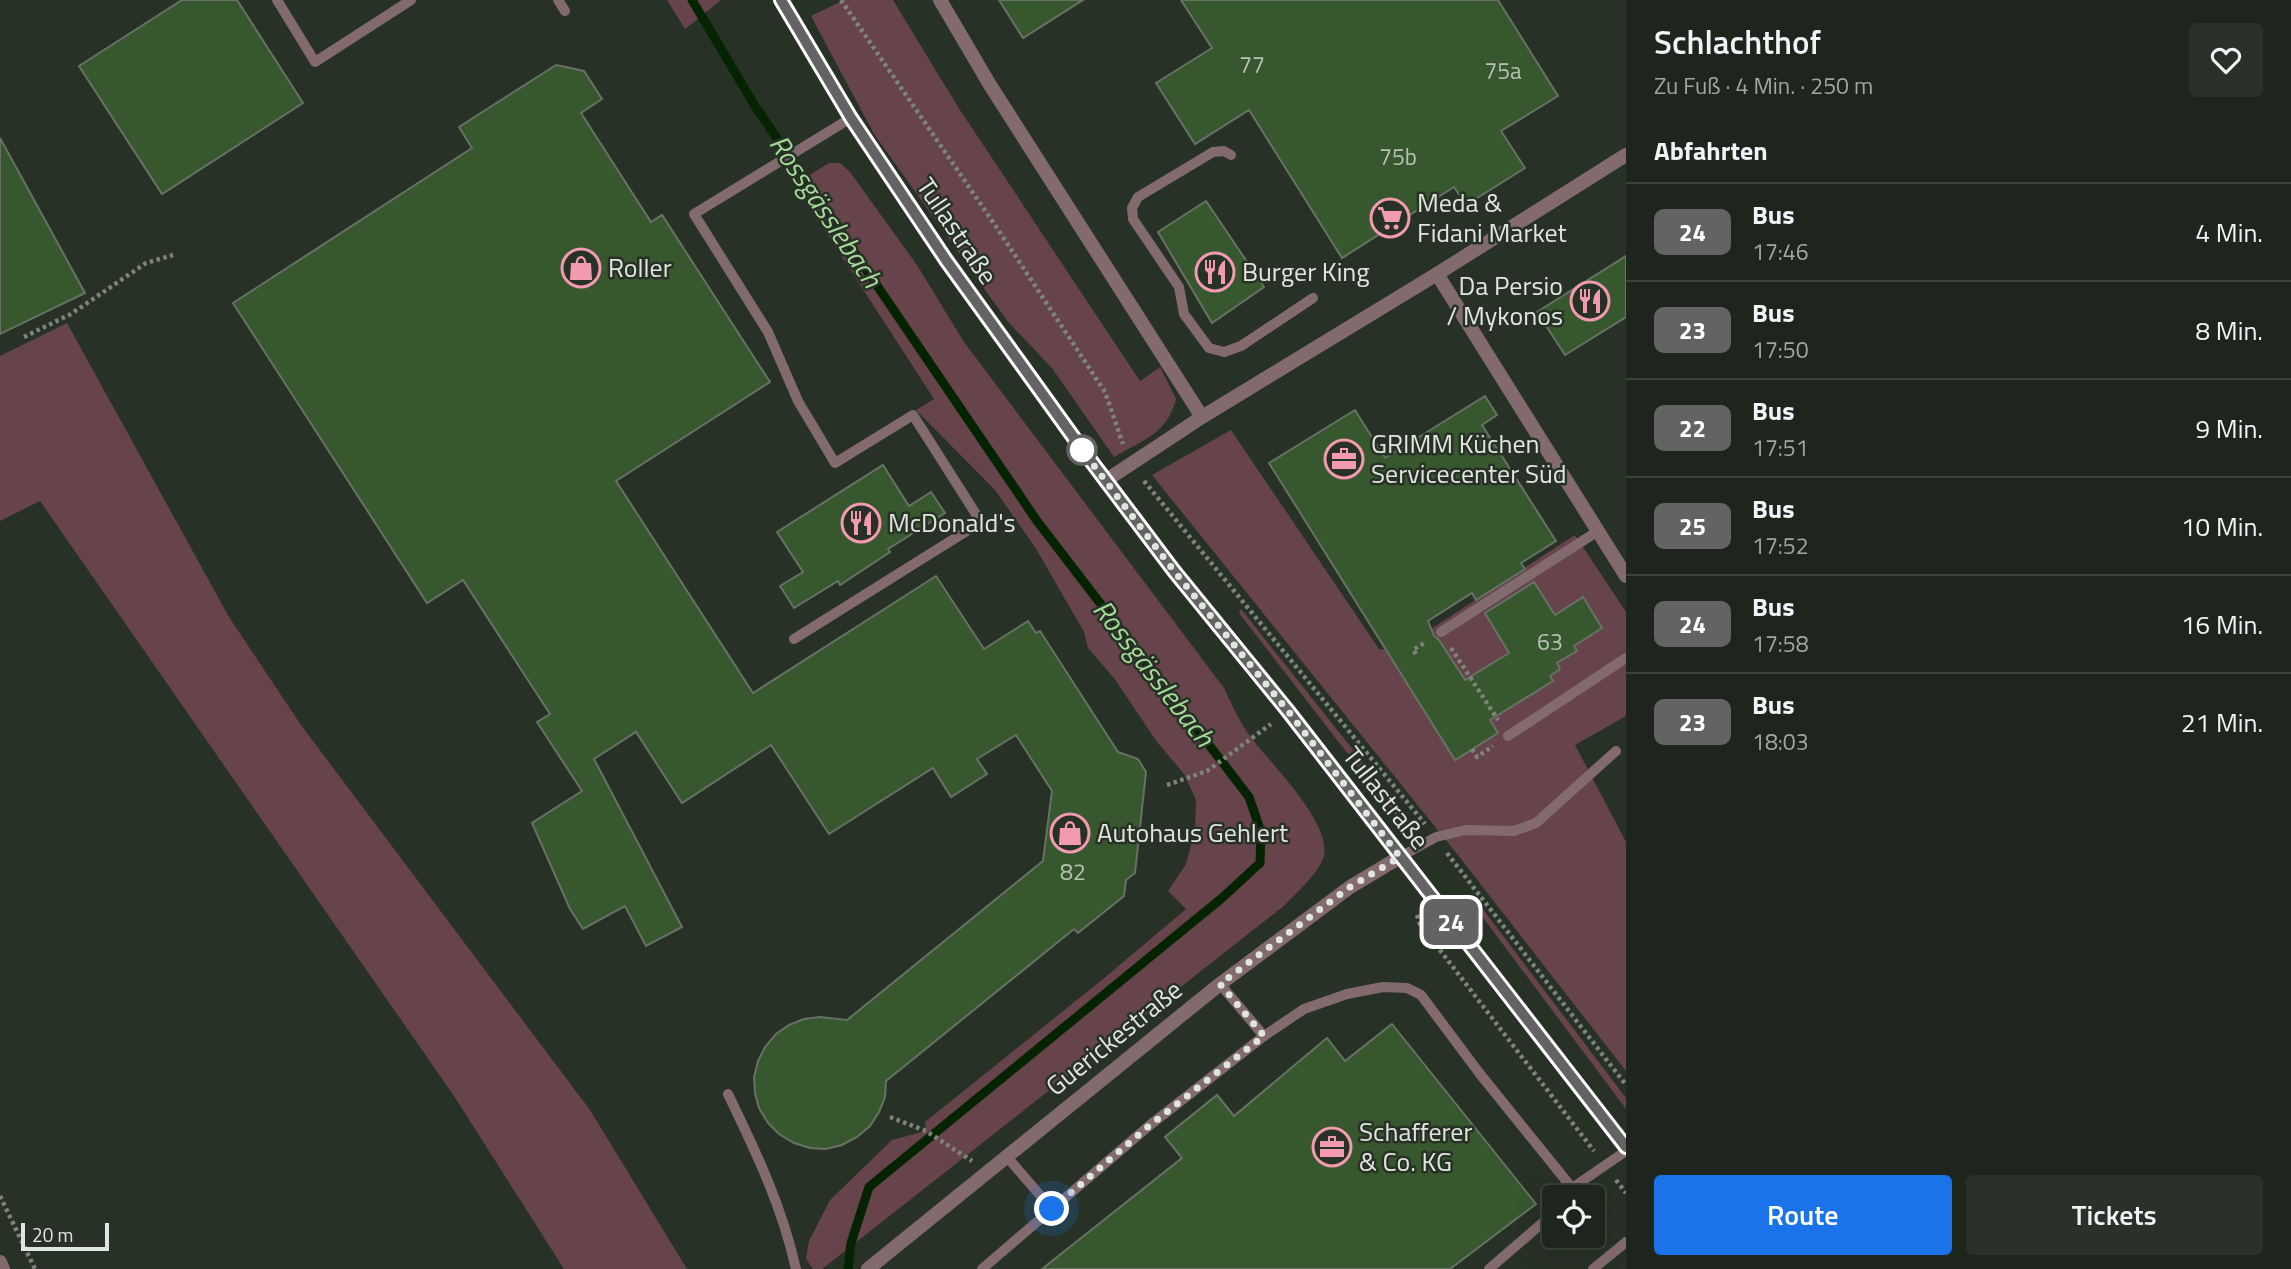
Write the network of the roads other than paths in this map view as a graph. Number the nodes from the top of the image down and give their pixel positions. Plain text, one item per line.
1 (277, 0) edge
2 (411, 0) edge
3 (558, 0) edge
4 (781, 0) edge
5 (940, 0) edge
6 (565, 11) dead end
7 (851, 118) junction
8 (1231, 155) dead end
9 (1626, 155) edge
10 (1437, 274) junction
11 (1313, 298) dead end
12 (1202, 417) junction
13 (1105, 481) junction
14 (1598, 531) junction
15 (1626, 576) edge
16 (1441, 632) road end
17 (794, 639) dead end
18 (1626, 658) edge
19 (1508, 736) road end
20 (1616, 751) dead end
21 (1400, 857) junction
22 (1220, 984) junction
23 (1264, 1036) junction
24 (728, 1094) dead end
25 (1626, 1149) edge
26 (1007, 1157) junction
27 (1563, 1185) edge
28 (1580, 1185) edge
29 (1052, 1209) junction
30 (1542, 1223) edge
31 (1626, 1242) edge
32 (0, 1262) edge
33 (4, 1269) edge
34 (796, 1269) edge
35 (868, 1269) edge
36 (982, 1269) edge
37 (1489, 1269) edge
38 (1593, 1269) edge

1 - 2 lane
3 - 6 lane
4 - 7 street, Tullastraße
5 - 12 street
7 - 13 street, Tullastraße
7 - 17 lane
8 - 11 lane
9 - 10 street
10 - 12 street
10 - 14 street
12 - 13 street
13 - 21 street, Tullastraße
14 - 15 street
14 - 16 lane
18 - 19 lane
20 - 21 lane
21 - 22 street, Guerickestraße
21 - 25 street, Tullastraße
22 - 23 lane
22 - 26 street, Guerickestraße
23 - 27 lane
23 - 29 lane
24 - 34 lane
25 - 28 lane
26 - 29 lane
26 - 35 street, Guerickestraße
29 - 36 lane
30 - 37 lane
31 - 38 lane
32 - 33 street

